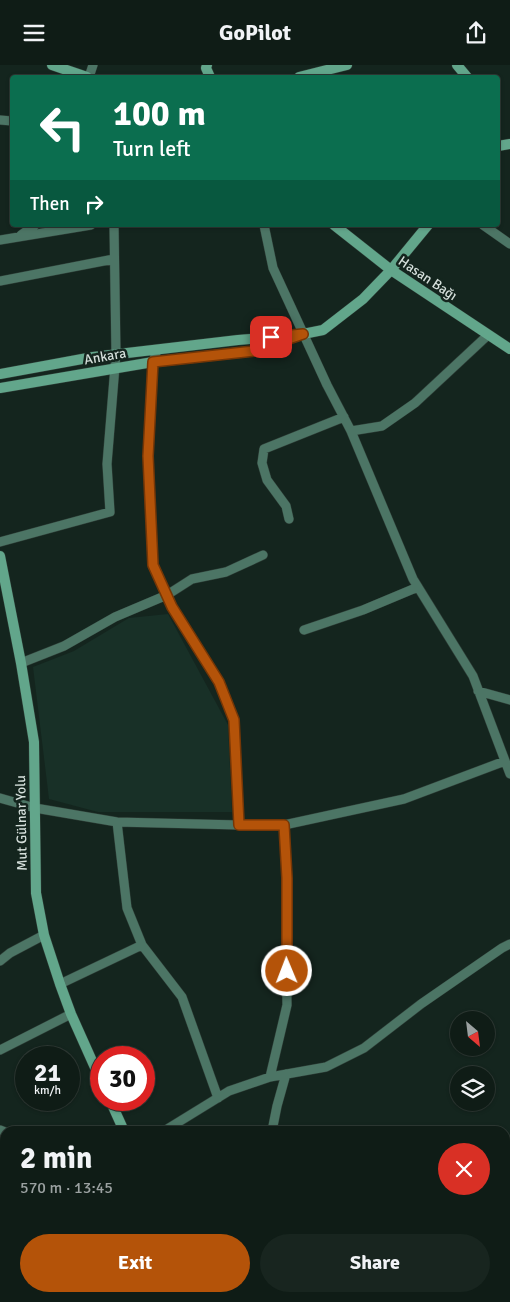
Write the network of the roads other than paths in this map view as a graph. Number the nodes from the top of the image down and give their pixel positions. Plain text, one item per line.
1 (52, 65) edge
2 (346, 65) edge
3 (457, 65) edge
4 (82, 75) edge
5 (307, 75) edge
6 (465, 75) edge
7 (32, 227) edge
8 (79, 227) edge
9 (114, 227) edge
10 (264, 227) edge
11 (337, 227) edge
12 (426, 227) edge
13 (486, 227) edge
14 (18, 237) junction
15 (0, 241) edge
16 (510, 244) edge
17 (114, 259) junction
18 (391, 270) junction
19 (0, 281) edge
20 (303, 334) junction
21 (488, 335) junction
22 (509, 348) edge
23 (157, 350) junction
24 (116, 354) junction
25 (153, 362) junction
26 (114, 369) junction
27 (0, 374) edge
28 (0, 388) edge
29 (344, 417) junction
30 (351, 431) junction
31 (289, 519) dead end
32 (0, 542) edge
33 (263, 555) dead end
34 (0, 556) edge
35 (2, 575) edge
36 (418, 587) junction
37 (166, 595) junction
38 (304, 630) dead end
39 (21, 663) junction
40 (478, 691) junction
41 (510, 700) edge
42 (505, 761) junction
43 (510, 774) edge
44 (0, 798) edge
45 (35, 808) junction
46 (117, 821) junction
47 (239, 825) junction
48 (284, 825) junction
49 (44, 935) junction
50 (510, 944) edge
51 (142, 945) junction
52 (0, 961) edge
53 (60, 984) junction
54 (71, 1014) junction
55 (0, 1050) edge
56 (90, 1056) edge
57 (286, 1074) junction
58 (270, 1077) junction
59 (218, 1098) junction
60 (115, 1111) edge
61 (122, 1126) edge
62 (172, 1126) edge
63 (273, 1126) edge

1 - 4 main road
2 - 5 main road
3 - 6 main road
7 - 14 street
8 - 14 street
9 - 17 street
10 - 20 street
11 - 18 main road, Hasan Bağı
12 - 18 main road, Ankara
13 - 16 street
14 - 15 street
17 - 19 street
17 - 24 street
18 - 20 main road, Ankara
18 - 21 main road, Hasan Bağı
20 - 23 main road, Ankara
20 - 25 main road, Ankara
20 - 29 street
21 - 22 main road, Hasan Bağı
21 - 30 street
23 - 24 main road, Ankara
23 - 25 street
24 - 26 street
24 - 27 main road, Ankara
25 - 26 main road, Ankara
25 - 37 street
26 - 28 main road, Ankara
26 - 32 street
29 - 30 street
29 - 31 street
30 - 36 street
33 - 37 street
34 - 35 main road, Mut Gülnar Yolu
35 - 39 main road, Mut Gülnar Yolu
36 - 38 street
36 - 40 street
37 - 39 street
37 - 47 street
39 - 45 main road, Mut Gülnar Yolu
40 - 41 street
40 - 42 street
42 - 43 street
42 - 48 street
44 - 45 street
45 - 46 street
45 - 49 main road, Mut Gülnar Yolu
46 - 47 street
46 - 51 street
47 - 48 street
48 - 58 street
49 - 52 street
49 - 53 main road, Mut Gülnar Yolu
50 - 57 street
51 - 53 street
51 - 59 street
53 - 54 main road, Mut Gülnar Yolu
54 - 55 street
54 - 56 main road, Mut Gülnar Yolu
57 - 58 street
57 - 63 street
58 - 59 street
59 - 62 street
60 - 61 main road

